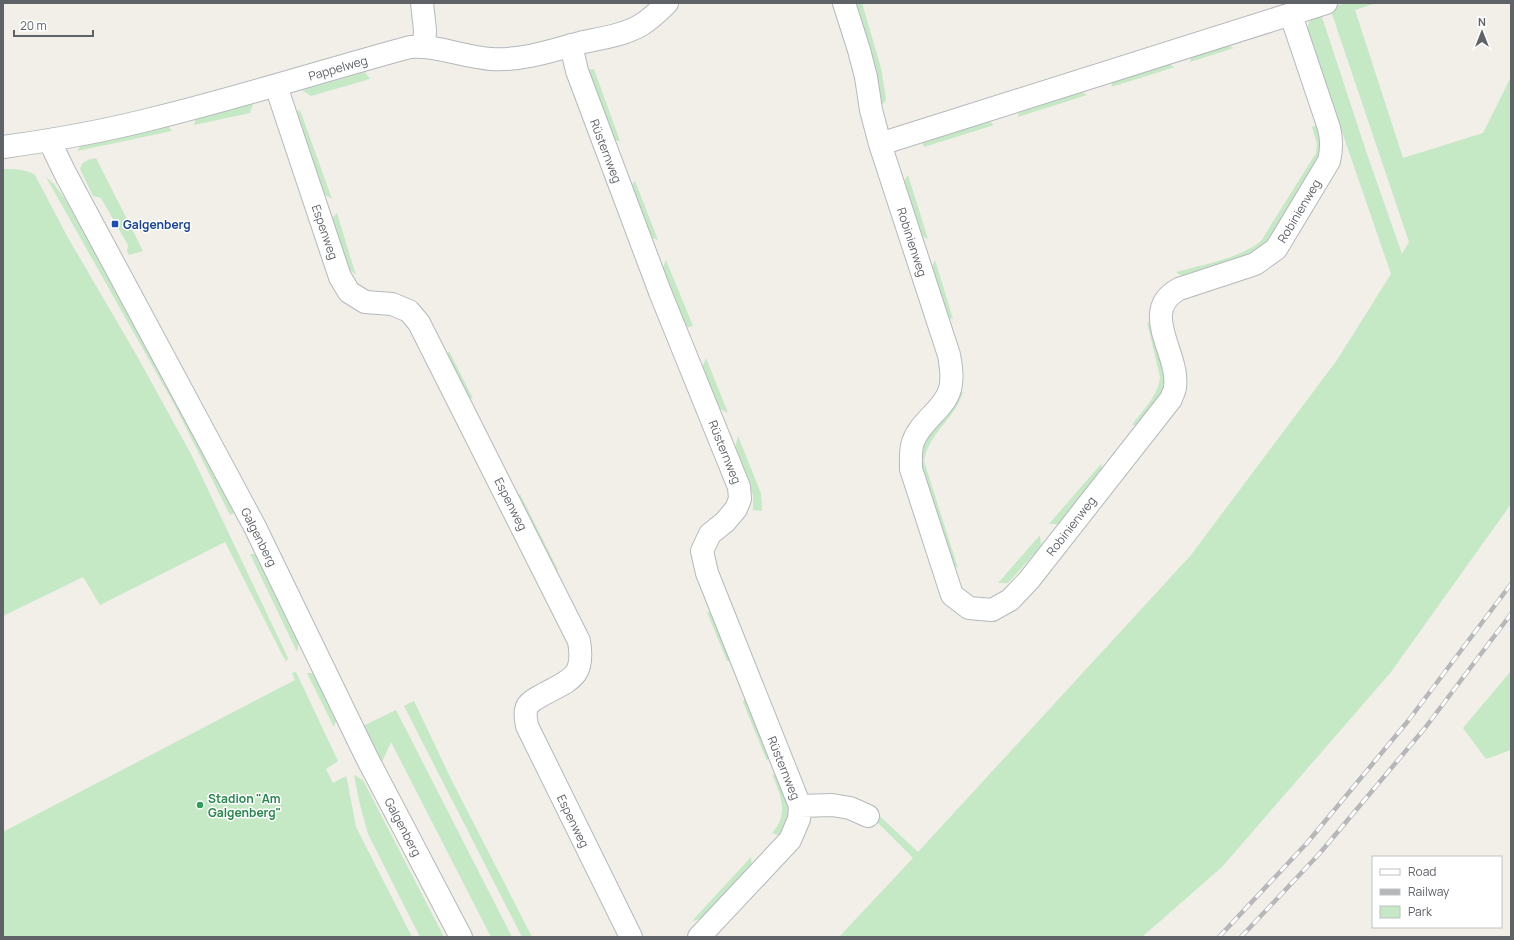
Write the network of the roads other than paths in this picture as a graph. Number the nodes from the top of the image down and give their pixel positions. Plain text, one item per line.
1 (422, 3) edge
2 (667, 3) edge
3 (844, 3) edge
4 (1325, 4) edge
5 (1291, 15) junction
6 (571, 45) junction
7 (424, 46) junction
8 (276, 86) junction
9 (49, 140) junction
10 (880, 144) junction
11 (3, 147) edge
12 (800, 806) junction
13 (868, 816) dead end
14 (461, 937) edge
15 (631, 937) edge
16 (699, 937) edge

1 - 7 street
2 - 6 street, Pappelweg
3 - 10 street, Robinienweg
4 - 5 street
5 - 10 street
5 - 10 street, Robinienweg
6 - 7 street, Pappelweg
6 - 12 street, Rüsternweg
7 - 8 street, Pappelweg
8 - 9 street, Pappelweg
8 - 15 street, Espenweg
9 - 11 street, Pappelweg
9 - 14 street, Galgenberg
12 - 13 street, Rüsternweg
12 - 16 street

